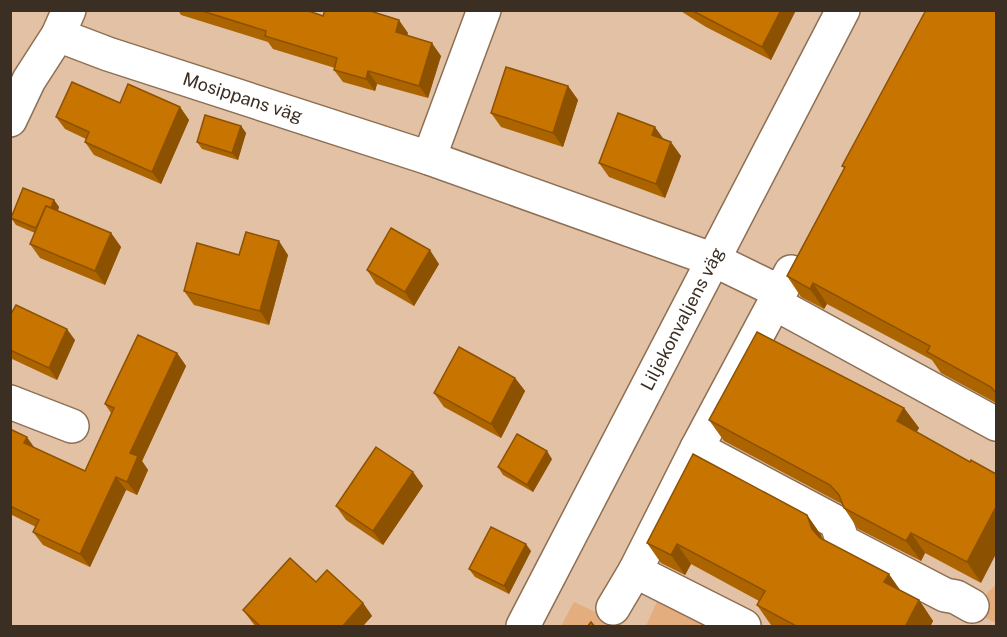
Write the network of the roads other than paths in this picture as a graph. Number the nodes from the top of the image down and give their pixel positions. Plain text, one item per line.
1 (484, 10) edge
2 (843, 10) edge
3 (63, 22) edge
4 (10, 120) edge
5 (429, 158) junction
6 (806, 243) edge
7 (714, 260) junction
8 (777, 297) junction
9 (10, 402) edge
10 (996, 424) edge
11 (72, 426) dead end
12 (697, 448) junction
13 (635, 572) junction
14 (972, 606) dead end
15 (613, 608) dead end
16 (523, 627) edge
17 (744, 627) edge

1 - 5 street
2 - 7 street, Liljekonvaljens väg
3 - 4 street
3 - 5 street, Mosippans väg
5 - 7 street, Mosippans väg
6 - 8 street
7 - 8 street, Mosippans väg
7 - 16 street, Liljekonvaljens väg
8 - 10 street
8 - 12 street
9 - 11 street
12 - 13 street
12 - 14 street
13 - 15 street
13 - 17 street

